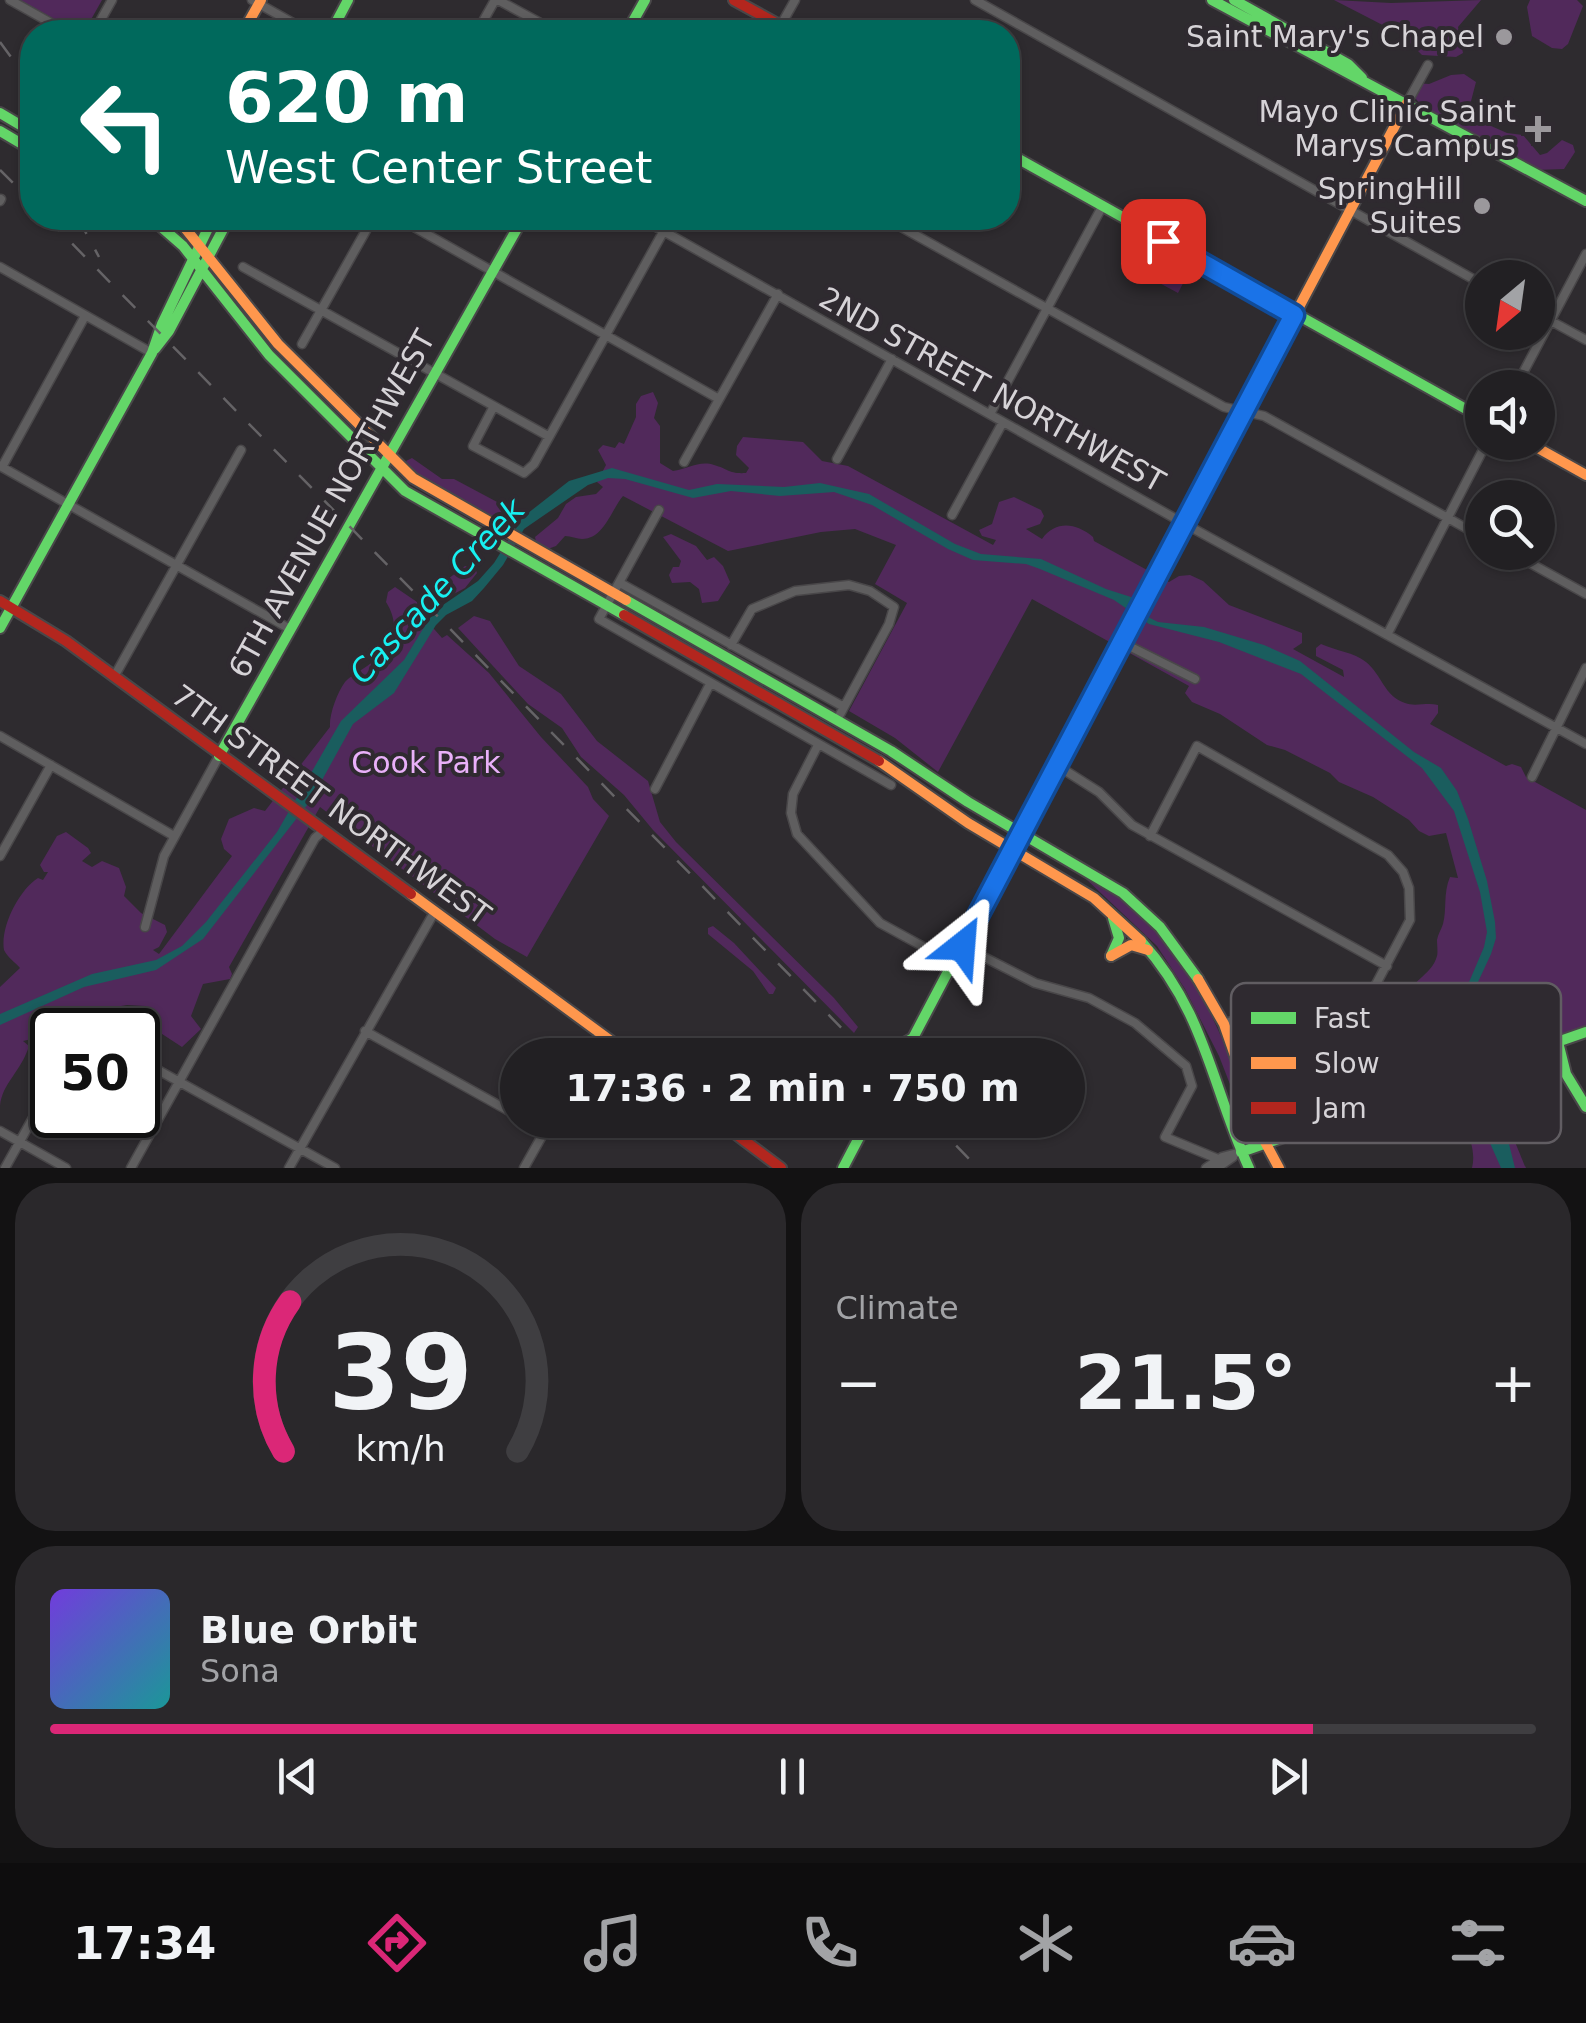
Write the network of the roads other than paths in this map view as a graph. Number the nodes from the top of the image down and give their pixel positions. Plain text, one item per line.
1 (10, 0) edge
2 (496, 0) edge
3 (734, 0) edge
4 (976, 0) edge
5 (1212, 0) edge
6 (1234, 0) edge
7 (257, 1) edge
8 (46, 20) edge
9 (289, 20) edge
10 (534, 20) edge
11 (765, 20) edge
12 (1011, 20) edge
13 (1020, 25) edge
14 (1428, 65) dead end
15 (1362, 78) junction
16 (1407, 104) junction
17 (1020, 160) edge
18 (1586, 201) edge
19 (1102, 206) junction
20 (1349, 212) junction
21 (167, 230) edge
22 (189, 230) edge
23 (206, 230) edge
24 (222, 230) edge
25 (366, 230) edge
26 (420, 230) edge
27 (516, 230) edge
28 (664, 230) joint
29 (906, 230) edge
30 (201, 244) junction
31 (209, 254) junction
32 (1586, 254) edge
33 (193, 259) junction
34 (0, 267) edge
35 (243, 267) dead end
36 (202, 269) junction
37 (493, 271) junction
38 (1465, 275) edge
39 (217, 290) junction
40 (189, 294) junction
41 (778, 294) junction
42 (1046, 309) junction
43 (321, 310) junction
44 (1555, 311) edge
45 (1294, 315) junction
46 (86, 316) junction
47 (1555, 323) edge
48 (605, 335) junction
49 (1586, 340) edge
50 (302, 344) dead end
51 (152, 353) junction
52 (892, 359) junction
53 (435, 373) junction
54 (719, 400) junction
55 (494, 406) junction
56 (1465, 409) edge
57 (1244, 411) junction
58 (990, 414) junction
59 (1003, 422) junction
60 (548, 436) junction
61 (241, 450) dead end
62 (388, 458) junction
63 (1555, 458) edge
64 (837, 460) dead end
65 (1478, 460) edge
66 (684, 462) dead end
67 (1, 467) edge
68 (381, 470) junction
69 (1586, 475) edge
70 (67, 504) junction
71 (659, 510) dead end
72 (952, 515) dead end
73 (1448, 518) junction
74 (1184, 524) junction
75 (1465, 528) edge
76 (177, 566) junction
77 (1543, 570) edge
78 (620, 582) junction
79 (1586, 594) edge
80 (613, 595) junction
81 (0, 601) edge
82 (11, 607) junction
83 (606, 607) junction
84 (0, 628) edge
85 (290, 629) junction
86 (1388, 634) junction
87 (1124, 643) junction
88 (731, 645) junction
89 (1586, 668) edge
90 (114, 678) junction
91 (1196, 679) dead end
92 (710, 684) junction
93 (844, 707) junction
94 (837, 720) junction
95 (1558, 728) junction
96 (0, 736) edge
97 (1586, 744) edge
98 (818, 745) junction
99 (220, 756) junction
100 (51, 765) junction
101 (1058, 766) junction
102 (1532, 777) dead end
103 (891, 785) dead end
104 (655, 789) dead end
105 (319, 828) junction
106 (1021, 834) junction
107 (174, 836) junction
108 (1150, 836) junction
109 (1013, 850) junction
110 (0, 856) edge
111 (1110, 910) junction
112 (435, 911) junction
113 (145, 927) dead end
114 (962, 946) junction
115 (1152, 952) junction
116 (953, 964) junction
117 (1387, 966) junction
118 (1378, 983) edge
119 (1231, 1021) edge
120 (1224, 1024) junction
121 (366, 1030) junction
122 (1586, 1032) edge
123 (600, 1033) junction
124 (597, 1038) edge
125 (607, 1038) edge
126 (913, 1038) edge
127 (1561, 1041) edge
128 (1231, 1044) edge
129 (1561, 1054) edge
130 (160, 1071) edge
131 (180, 1082) junction
132 (500, 1106) edge
133 (1586, 1108) edge
134 (1175, 1120) junction
135 (30, 1124) edge
136 (1231, 1126) edge
137 (0, 1131) edge
138 (540, 1138) edge
139 (741, 1138) edge
140 (857, 1138) edge
141 (20, 1142) junction
142 (1237, 1143) edge
143 (1262, 1143) edge
144 (1266, 1143) edge
145 (1187, 1146) junction
146 (300, 1148) junction
147 (1240, 1152) junction
148 (1218, 1164) edge
149 (5, 1168) edge
150 (66, 1168) edge
151 (131, 1168) edge
152 (289, 1168) edge
153 (336, 1168) edge
154 (524, 1168) edge
155 (781, 1168) edge
156 (843, 1168) edge
157 (1206, 1168) edge
158 (1249, 1168) edge
159 (1278, 1168) edge

1 - 8 street
2 - 10 street
3 - 11 main road
4 - 12 street
5 - 15 main road
6 - 15 main road
7 - 9 street
13 - 20 street
14 - 16 street
15 - 16 main road
16 - 18 main road
16 - 20 main road
17 - 19 main road
19 - 42 street
19 - 45 main road
20 - 38 street
20 - 45 main road
21 - 33 main road
22 - 30 main road
23 - 30 main road
24 - 31 main road
25 - 43 street
26 - 37 street
27 - 37 main road, 6TH AVENUE NORTHWEST
28 - 41 street, 2ND STREET NORTHWEST
28 - 48 street
29 - 42 street
30 - 31 main road
30 - 33 main road
31 - 36 main road
31 - 62 main road
32 - 44 street
33 - 36 main road
33 - 51 main road
34 - 46 street
35 - 43 street
36 - 39 main road
36 - 40 main road
37 - 48 street
37 - 53 main road, 6TH AVENUE NORTHWEST
39 - 40 main road
39 - 68 main road
40 - 51 main road
41 - 52 street, 2ND STREET NORTHWEST
41 - 54 street
42 - 57 street
42 - 58 street
43 - 50 street
43 - 53 street
45 - 56 main road
45 - 57 main road
46 - 51 street
46 - 67 street
47 - 49 street
48 - 54 street
48 - 60 street
51 - 70 main road
52 - 58 street, 2ND STREET NORTHWEST
52 - 64 street
53 - 55 street
53 - 62 main road, 6TH AVENUE NORTHWEST
54 - 66 street
55 - 60 street
55 - 60 street
57 - 73 street
57 - 74 main road
58 - 59 street, 2ND STREET NORTHWEST
59 - 72 street
59 - 74 street, 2ND STREET NORTHWEST
61 - 76 street
62 - 68 main road, 6TH AVENUE NORTHWEST
62 - 80 main road
63 - 69 main road
65 - 73 street
67 - 70 street
68 - 83 main road
68 - 85 main road, 6TH AVENUE NORTHWEST
70 - 76 street
70 - 82 main road
71 - 78 street
73 - 75 street
73 - 86 street
74 - 86 street, 2ND STREET NORTHWEST
74 - 87 main road
76 - 85 street
76 - 90 street
77 - 79 street
78 - 80 street
78 - 88 street
80 - 83 street
80 - 94 main road
81 - 82 main road, 7TH STREET NORTHWEST
82 - 84 main road
82 - 90 main road, 7TH STREET NORTHWEST
83 - 92 street
83 - 109 main road
85 - 99 main road, 6TH AVENUE NORTHWEST
86 - 95 street, 2ND STREET NORTHWEST
87 - 91 street
87 - 101 main road
88 - 93 street
88 - 93 street
89 - 95 street
90 - 99 main road, 7TH STREET NORTHWEST
92 - 98 street
92 - 104 street
93 - 94 street
94 - 106 main road
95 - 97 street, 2ND STREET NORTHWEST
95 - 102 street
96 - 100 street
98 - 103 street
98 - 116 street
99 - 105 main road, 7TH STREET NORTHWEST
99 - 107 street, 6TH AVENUE NORTHWEST
100 - 107 street
100 - 110 street
101 - 106 main road
101 - 108 street
105 - 112 main road, 7TH STREET NORTHWEST
105 - 131 street
106 - 109 main road
106 - 120 main road
107 - 113 street, 6TH AVENUE NORTHWEST
108 - 117 street
108 - 117 street
109 - 111 main road
109 - 114 main road
111 - 115 main road
111 - 115 main road
112 - 121 street
112 - 123 main road, 7TH STREET NORTHWEST
114 - 116 main road
114 - 134 street
115 - 136 main road
116 - 126 main road
117 - 118 street
119 - 120 street
120 - 128 main road
121 - 132 street
121 - 146 street
122 - 127 main road
123 - 124 street
123 - 125 main road, 7TH STREET NORTHWEST
129 - 133 main road
130 - 131 street
131 - 146 street
131 - 151 street
134 - 145 street
134 - 145 street
135 - 141 street
137 - 141 street
138 - 154 street
139 - 155 main road
140 - 156 main road
141 - 149 street
141 - 150 street
142 - 147 main road
143 - 147 main road
144 - 159 main road
145 - 148 street
146 - 152 street
146 - 153 street
147 - 148 street
147 - 158 main road
148 - 157 street

